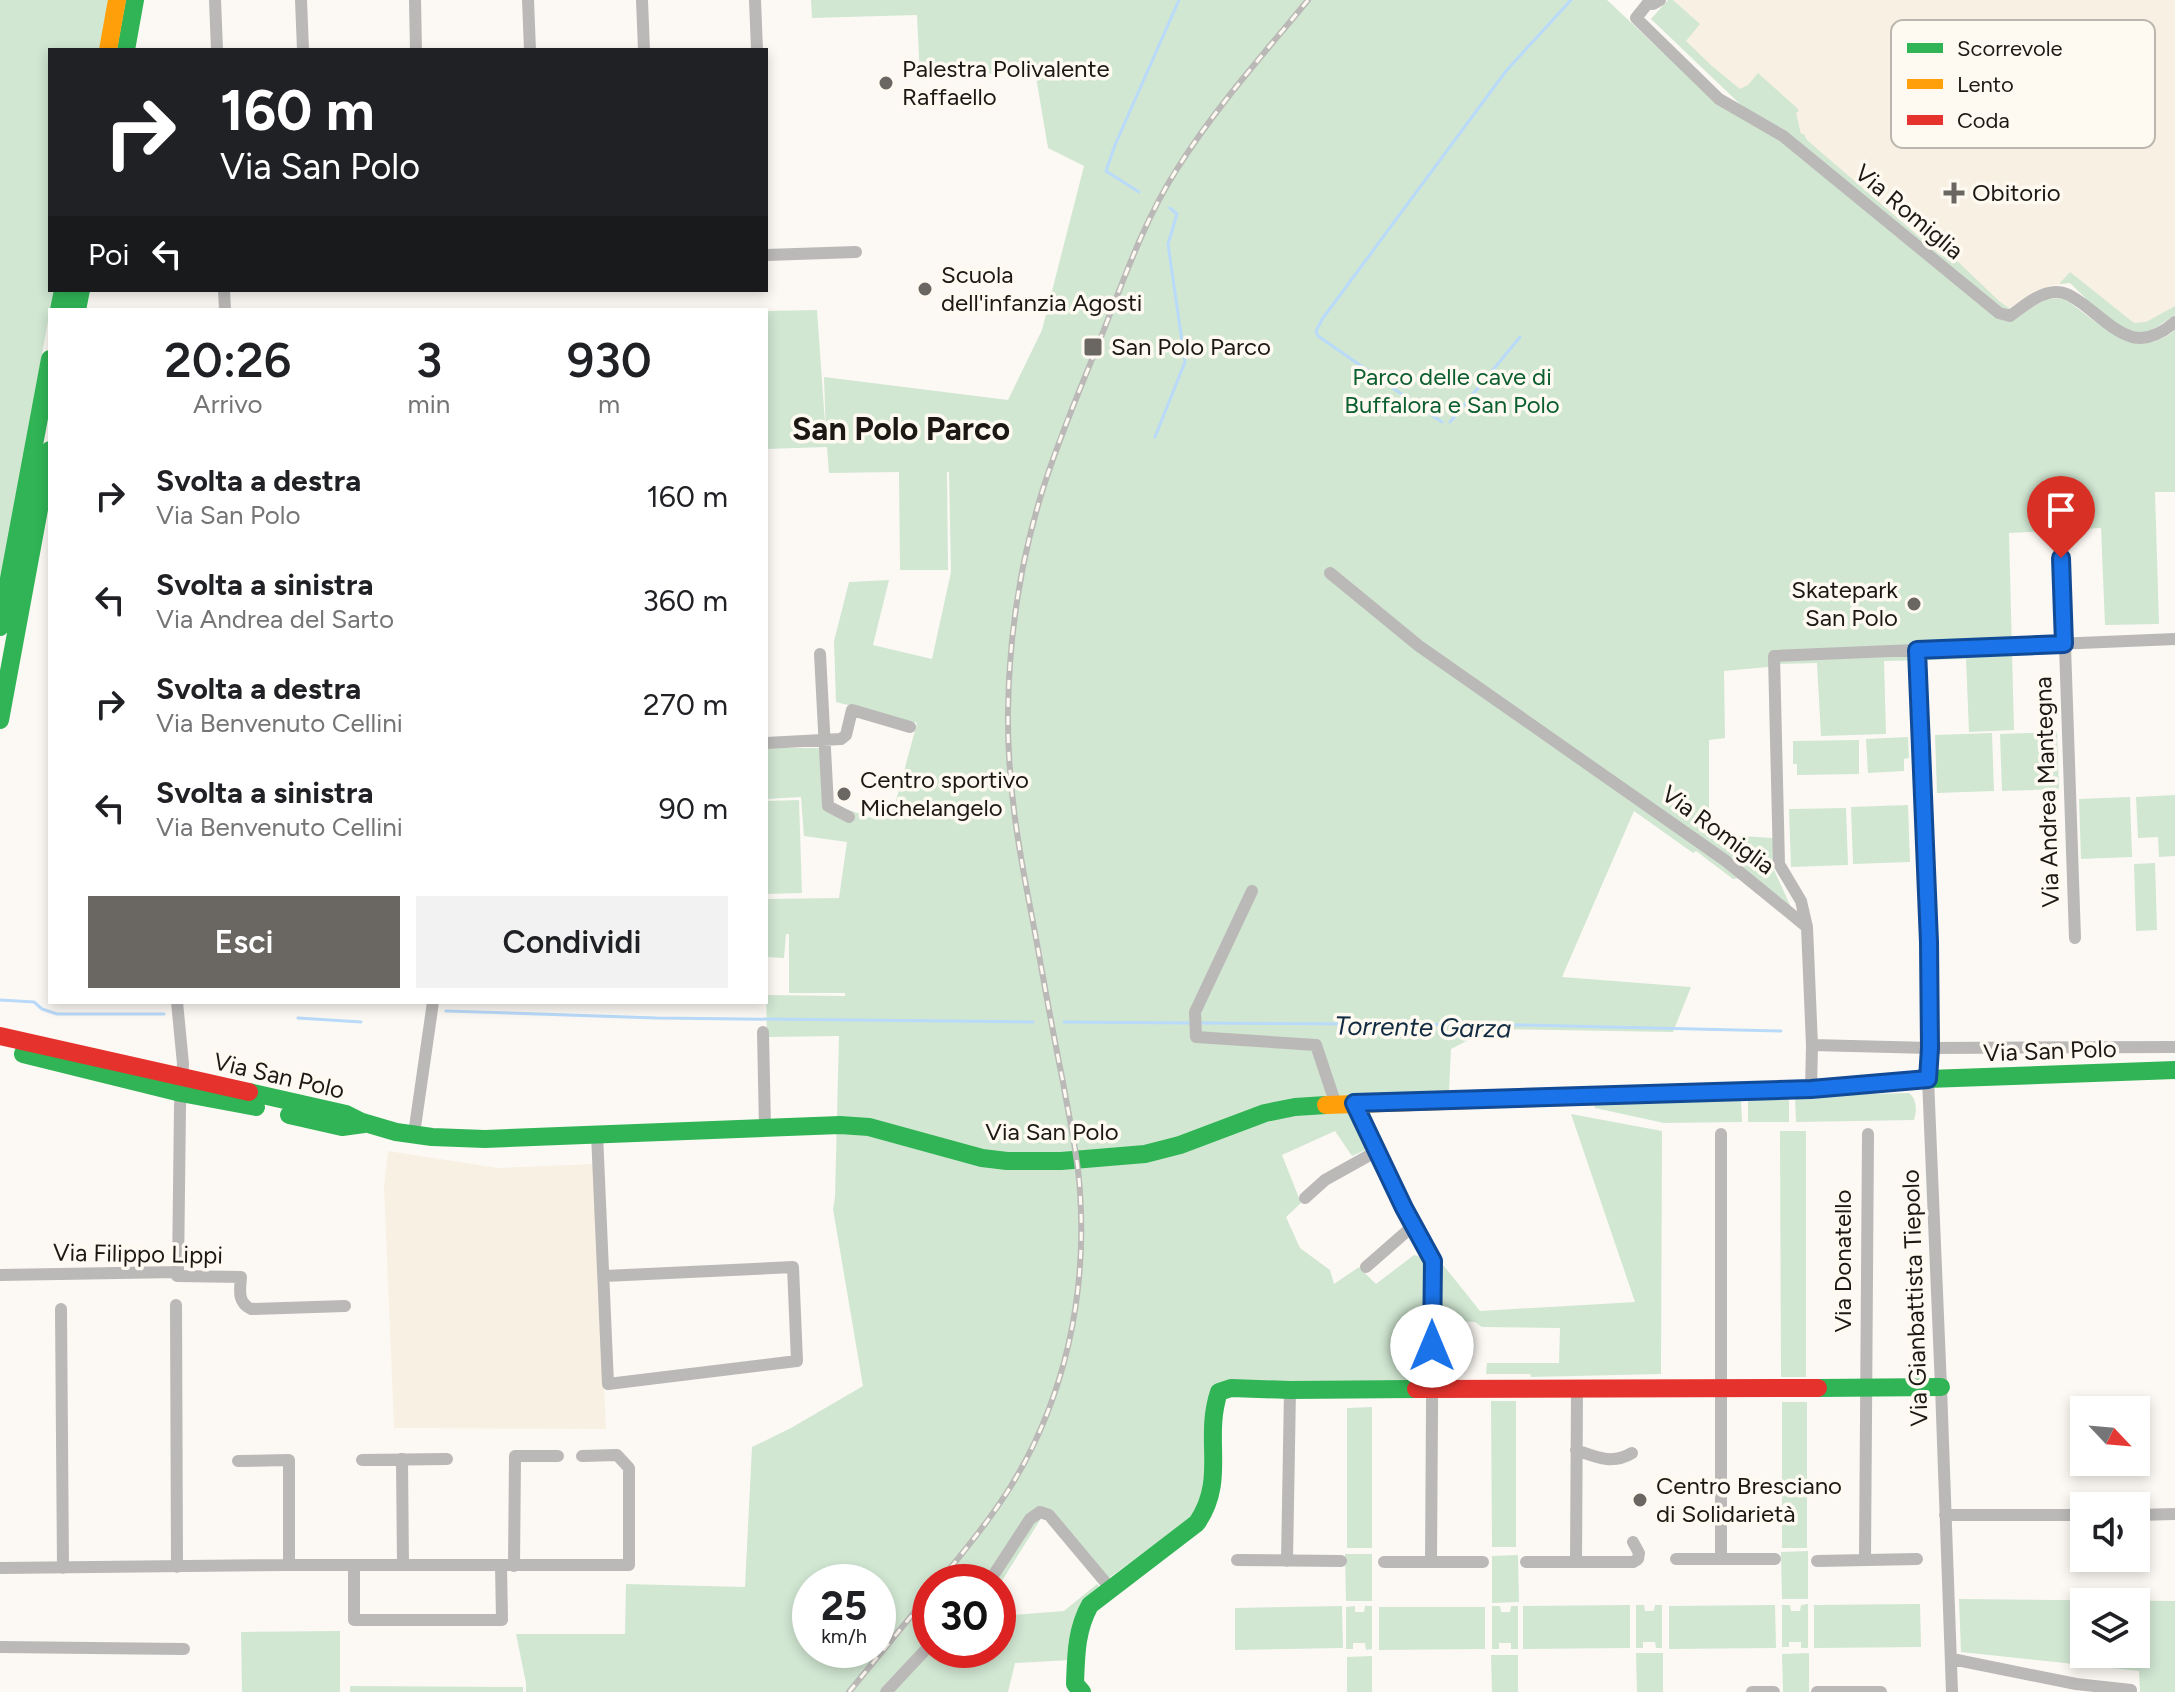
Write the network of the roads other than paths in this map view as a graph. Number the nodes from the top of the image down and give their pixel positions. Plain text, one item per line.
1 (117, 0) edge
2 (135, 0) edge
3 (215, 0) edge
4 (301, 0) edge
5 (415, 0) edge
6 (528, 0) edge
7 (642, 0) edge
8 (755, 0) edge
9 (1651, 1) edge
10 (108, 48) edge
11 (126, 48) edge
12 (217, 48) edge
13 (303, 48) edge
14 (416, 48) edge
15 (530, 48) edge
16 (644, 48) edge
17 (757, 48) edge
18 (856, 252) dead end
19 (768, 255) edge
20 (2175, 322) edge
21 (48, 398) edge
22 (45, 457) edge
23 (2061, 529) dead end
24 (1330, 573) dead end
25 (0, 627) edge
26 (2175, 639) edge
27 (2064, 644) junction
28 (1917, 650) junction
29 (820, 654) dead end
30 (0, 720) edge
31 (910, 727) dead end
32 (825, 741) junction
33 (768, 743) edge
34 (849, 817) dead end
35 (1252, 891) dead end
36 (1807, 927) junction
37 (2075, 938) dead end
38 (177, 1004) edge
39 (433, 1004) edge
40 (763, 1032) dead end
41 (0, 1036) edge
42 (1812, 1045) junction
43 (2175, 1047) edge
44 (1930, 1048) junction
45 (0, 1049) edge
46 (2175, 1070) edge
47 (1928, 1079) junction
48 (181, 1086) junction
49 (1811, 1089) junction
50 (1345, 1104) junction
51 (765, 1128) junction
52 (414, 1134) junction
53 (597, 1134) junction
54 (1721, 1134) dead end
55 (1868, 1134) dead end
56 (1377, 1151) junction
57 (1305, 1198) dead end
58 (1414, 1225) junction
59 (1366, 1267) dead end
60 (178, 1272) junction
61 (0, 1275) edge
62 (605, 1276) junction
63 (176, 1305) dead end
64 (345, 1306) dead end
65 (61, 1309) dead end
66 (1941, 1387) junction
67 (1722, 1388) junction
68 (1867, 1388) junction
69 (1432, 1389) junction
70 (1577, 1389) junction
71 (1290, 1390) junction
72 (1576, 1450) junction
73 (1632, 1453) dead end
74 (558, 1456) dead end
75 (582, 1456) dead end
76 (402, 1459) junction
77 (447, 1459) dead end
78 (362, 1460) dead end
79 (238, 1461) dead end
80 (2175, 1514) edge
81 (1945, 1515) junction
82 (2070, 1515) edge
83 (2150, 1515) edge
84 (1633, 1542) dead end
85 (1676, 1559) dead end
86 (1721, 1559) junction
87 (1775, 1559) dead end
88 (1917, 1559) dead end
89 (1237, 1560) dead end
90 (1865, 1560) junction
91 (1287, 1561) junction
92 (1341, 1561) dead end
93 (1817, 1561) dead end
94 (1384, 1562) dead end
95 (1431, 1562) junction
96 (1483, 1562) dead end
97 (1526, 1562) dead end
98 (1576, 1562) junction
99 (1001, 1564) edge
100 (289, 1565) junction
101 (403, 1565) junction
102 (508, 1565) junction
103 (354, 1566) junction
104 (177, 1567) junction
105 (0, 1568) edge
106 (63, 1568) junction
107 (1111, 1589) junction
108 (0, 1647) edge
109 (184, 1649) dead end
110 (1952, 1659) junction
111 (912, 1664) edge
112 (2131, 1690) edge
113 (886, 1692) edge
114 (1082, 1692) edge
115 (1752, 1692) edge
116 (1774, 1692) edge
117 (1817, 1692) edge
118 (1881, 1692) edge
119 (1952, 1692) edge

1 - 10 main road
2 - 11 main road
3 - 12 street
4 - 13 street
5 - 14 street
6 - 15 street
7 - 16 street
8 - 17 street
9 - 20 street, Via Romiglia
18 - 19 street
21 - 22 main road
22 - 25 main road
22 - 30 main road
23 - 27 street, Via Andrea Mantegna
24 - 36 street, Via Romiglia
26 - 27 street
27 - 28 street
27 - 37 street, Via Andrea Mantegna
28 - 36 street
28 - 44 street
29 - 32 street
31 - 32 street
32 - 33 street
32 - 34 street
35 - 50 street
36 - 42 street
38 - 48 street
39 - 52 street
40 - 51 street
41 - 48 main road, Via San Polo
42 - 44 street, Via San Polo
42 - 49 street
43 - 44 street, Via San Polo
44 - 47 street
45 - 48 main road, Via San Polo
46 - 47 main road, Via San Polo
47 - 49 main road, Via San Polo
47 - 66 street, Via Gianbattista Tiepolo
48 - 52 main road, Via San Polo
48 - 60 street
49 - 50 main road, Via San Polo
50 - 51 main road, Via San Polo
50 - 56 street
51 - 53 main road, Via San Polo
52 - 53 main road, Via San Polo
53 - 62 street
54 - 67 street
55 - 68 street, Via Donatello
56 - 57 street
56 - 58 street
58 - 59 street
58 - 69 street
60 - 61 street, Via Filippo Lippi
60 - 64 street, Via Filippo Lippi
62 - 62 street
63 - 104 street
65 - 106 street
66 - 68 main road
66 - 81 street, Via Gianbattista Tiepolo
67 - 68 main road
67 - 70 main road
67 - 86 street
68 - 90 street, Via Donatello
69 - 70 main road
69 - 71 main road
69 - 95 street
70 - 72 street
71 - 91 street
71 - 107 main road
72 - 73 street
72 - 98 street
74 - 102 street
75 - 102 street
76 - 77 street
76 - 78 street
76 - 101 street
79 - 100 street
80 - 83 street
81 - 82 street
81 - 110 street, Via Gianbattista Tiepolo
84 - 98 street
85 - 86 street
86 - 87 street
88 - 90 street
89 - 91 street
90 - 93 street
91 - 92 street
94 - 95 street
95 - 96 street
97 - 98 street
99 - 107 street
100 - 103 street
100 - 104 street
101 - 102 street
101 - 103 street
102 - 103 street
104 - 106 street
105 - 106 street
107 - 114 main road
108 - 109 street
110 - 112 street
110 - 119 street, Via Gianbattista Tiepolo
111 - 113 street
115 - 116 street
117 - 118 street

